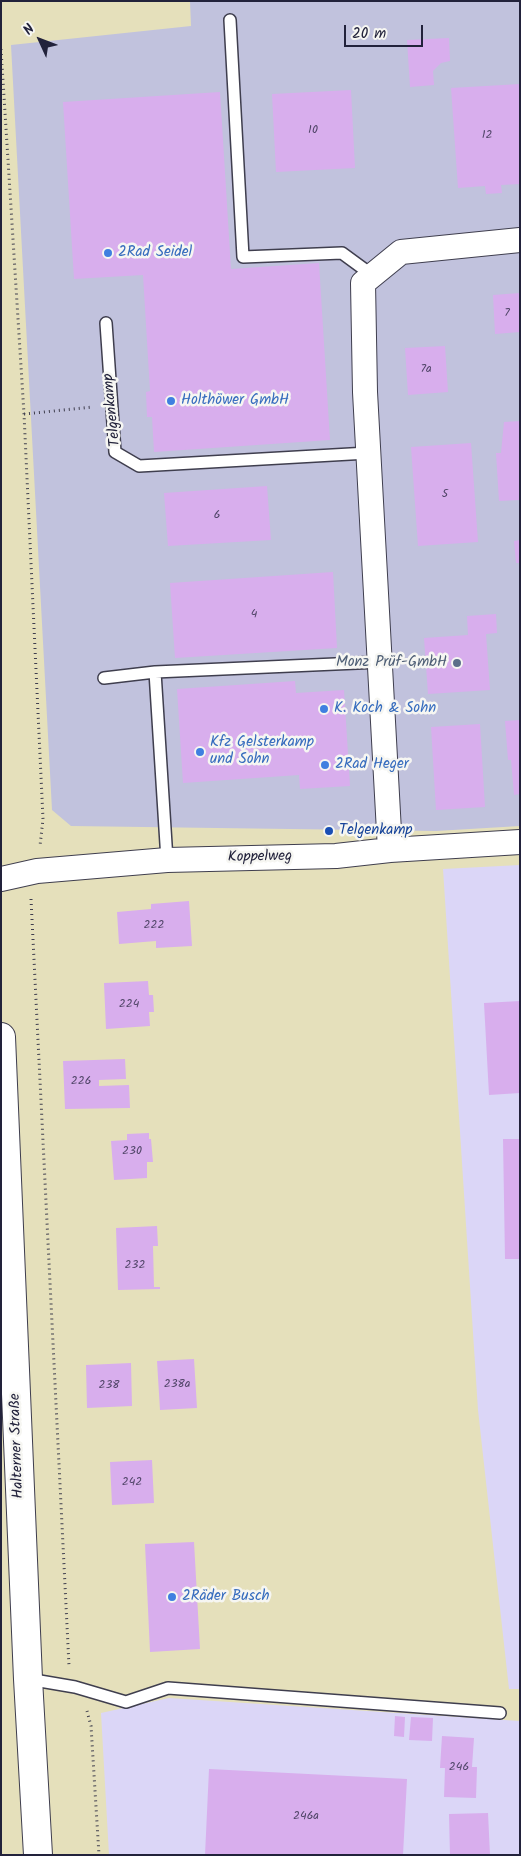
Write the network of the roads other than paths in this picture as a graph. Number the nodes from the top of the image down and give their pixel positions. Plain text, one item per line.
1 (230, 20) dead end
2 (520, 240) edge
3 (372, 276) junction
4 (106, 323) dead end
5 (368, 453) junction
6 (380, 662) junction
7 (155, 672) junction
8 (104, 678) dead end
9 (520, 842) edge
10 (390, 850) junction
11 (167, 860) junction
12 (1, 879) edge
13 (1, 1037) edge
14 (28, 1679) junction
15 (500, 1713) dead end
16 (38, 1855) edge

1 - 3 lane
2 - 3 street
3 - 5 street
4 - 5 lane, Telgenkamp
5 - 6 street
6 - 7 lane
6 - 10 street
7 - 8 lane
7 - 11 lane
9 - 10 street, Koppelweg
10 - 11 street, Koppelweg
11 - 12 street, Koppelweg
13 - 14 main road, Halterner Straße
14 - 15 lane
14 - 16 main road, Halterner Straße

